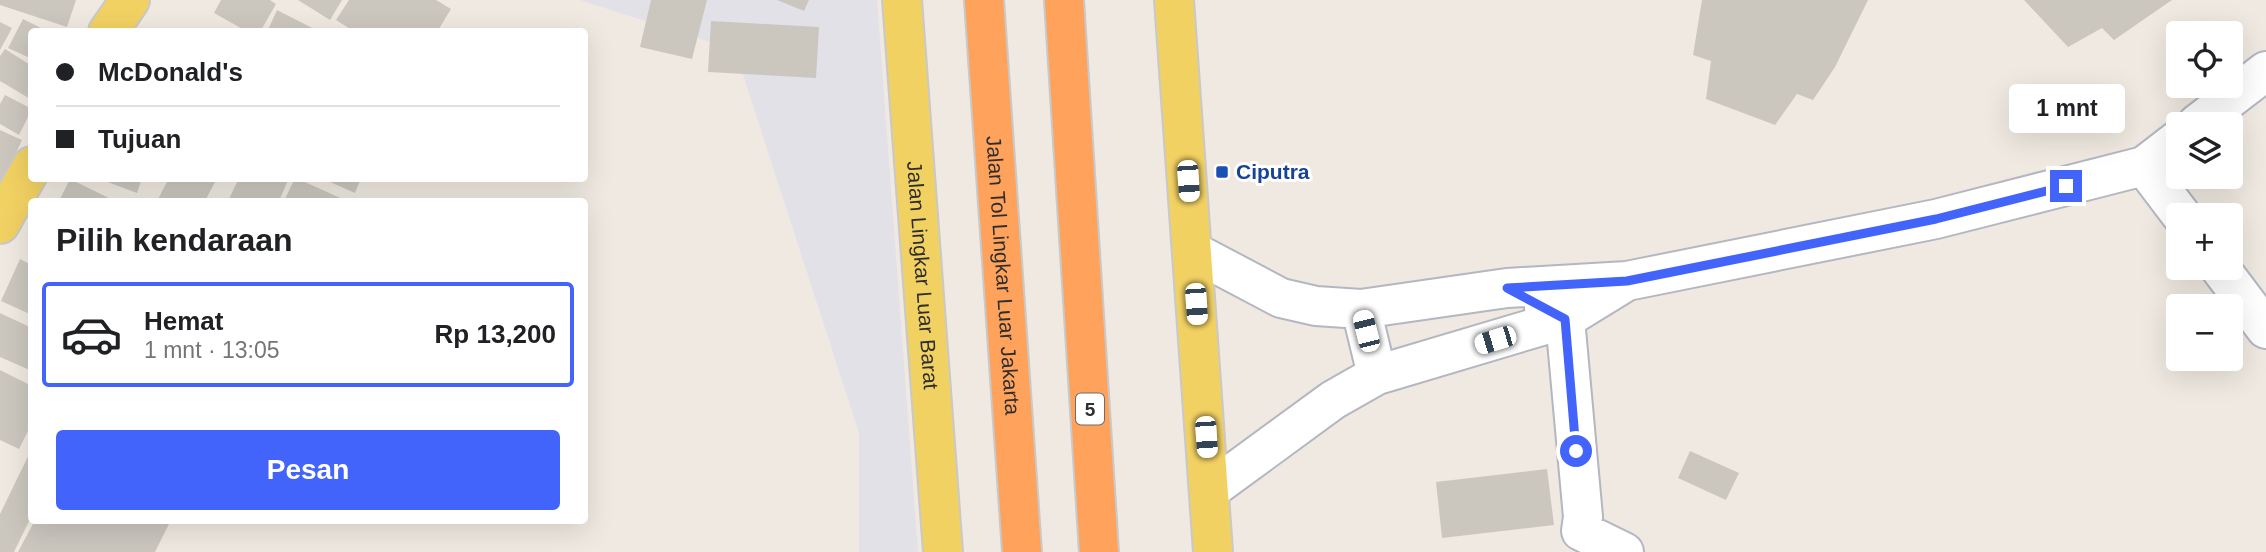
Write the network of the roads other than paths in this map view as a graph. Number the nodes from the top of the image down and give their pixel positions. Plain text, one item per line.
1 (130, 0) edge
2 (902, 0) edge
3 (984, 0) edge
4 (1063, 0) edge
5 (1174, 0) edge
6 (111, 28) edge
7 (2266, 71) edge
8 (2213, 112) edge
9 (2166, 149) edge
10 (2144, 166) junction
11 (28, 173) edge
12 (2172, 203) edge
13 (0, 224) edge
14 (1192, 251) junction
15 (2229, 280) edge
16 (1627, 281) junction
17 (1507, 288) junction
18 (1361, 309) junction
19 (1565, 319) junction
20 (2266, 328) edge
21 (1377, 375) junction
22 (1209, 489) junction
23 (943, 552) edge
24 (1022, 552) edge
25 (1099, 552) edge
26 (1213, 552) edge
27 (1624, 552) edge

1 - 6 main road
2 - 23 main road, Jalan Lingkar Luar Barat
3 - 24 highway, Jalan Tol Lingkar Luar Jakarta
4 - 25 highway, 5
5 - 14 main road
7 - 8 lane
9 - 10 lane
10 - 12 lane
10 - 16 lane
11 - 13 main road
14 - 18 lane
14 - 22 main road
15 - 20 lane
16 - 17 lane
16 - 19 lane
17 - 18 lane
17 - 19 lane
18 - 21 lane
19 - 21 lane
19 - 27 lane
21 - 22 lane
22 - 26 main road

